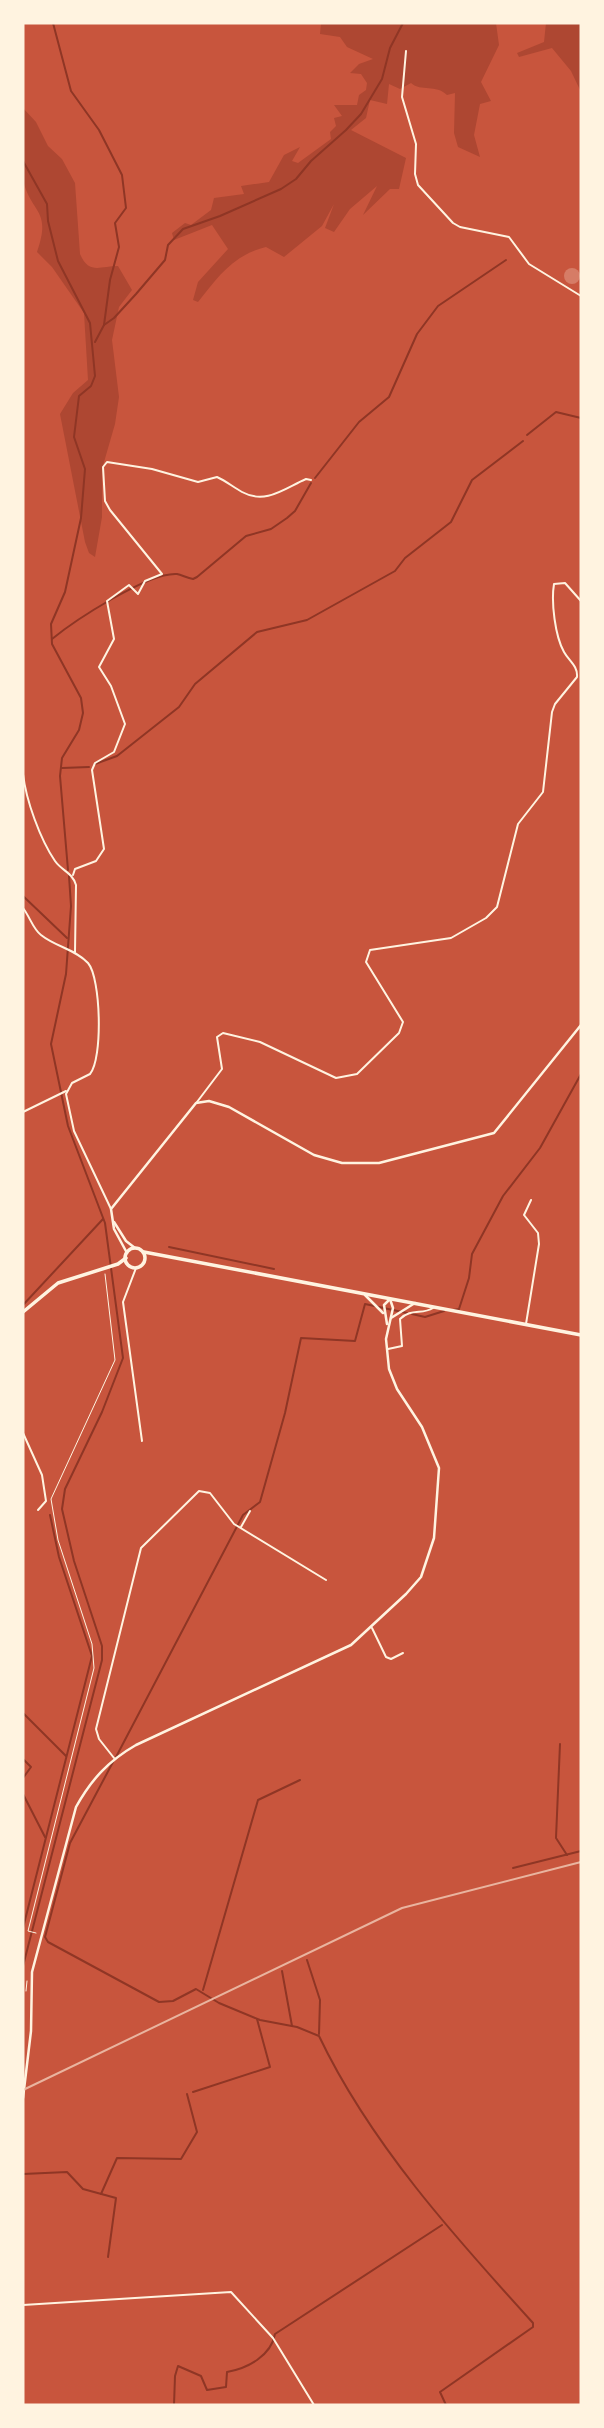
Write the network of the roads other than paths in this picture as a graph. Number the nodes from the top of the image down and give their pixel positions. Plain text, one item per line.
1 (406, 51) dead end
2 (581, 296) edge
3 (311, 480) dead end
4 (581, 601) edge
5 (23, 774) edge
6 (73, 875) junction
7 (23, 908) edge
8 (75, 953) junction
9 (581, 1025) edge
10 (64, 1091) junction
11 (196, 1103) junction
12 (23, 1112) edge
13 (531, 1200) dead end
14 (111, 1209) junction
15 (111, 1216) junction
16 (135, 1248) junction
17 (144, 1252) junction
18 (157, 1255) junction
19 (126, 1256) junction
20 (144, 1263) junction
21 (116, 1265) junction
22 (129, 1265) junction
23 (136, 1268) junction
24 (365, 1295) junction
25 (390, 1299) junction
26 (417, 1303) junction
27 (435, 1306) junction
28 (23, 1312) edge
29 (383, 1313) junction
30 (391, 1318) junction
31 (526, 1324) junction
32 (387, 1326) junction
33 (581, 1335) edge
34 (387, 1349) junction
35 (23, 1433) edge
36 (142, 1441) dead end
37 (38, 1510) dead end
38 (250, 1511) dead end
39 (241, 1528) junction
40 (326, 1580) dead end
41 (372, 1628) junction
42 (403, 1653) dead end
43 (114, 1759) junction
44 (23, 2098) edge
45 (23, 2305) edge
46 (314, 2405) edge

1 - 2 street
3 - 6 street
4 - 11 street
5 - 6 street
6 - 8 street
7 - 8 street
8 - 10 street
9 - 11 main road
10 - 12 street
10 - 14 street
11 - 14 main road
13 - 31 street
14 - 15 main road
15 - 16 main road
15 - 19 main road
16 - 17 main road
16 - 19 main road
17 - 18 main road
17 - 20 main road
18 - 20 main road
18 - 24 main road
19 - 21 main road
19 - 22 main road
20 - 23 main road
21 - 22 main road
21 - 28 main road
22 - 23 main road
23 - 36 street
24 - 25 main road
24 - 29 main road
25 - 26 main road
25 - 29 main road
25 - 30 main road
26 - 27 main road
26 - 30 main road
27 - 31 main road
27 - 34 street
29 - 32 main road
30 - 32 main road
31 - 33 main road
32 - 34 main road
34 - 41 main road
35 - 37 street
38 - 39 street
39 - 40 street
39 - 43 street
41 - 42 street
41 - 43 main road
43 - 44 main road
45 - 46 street

